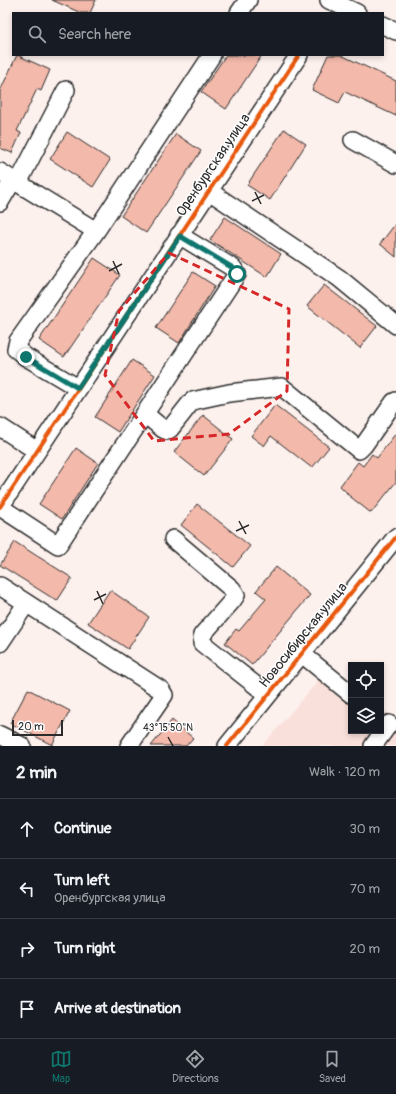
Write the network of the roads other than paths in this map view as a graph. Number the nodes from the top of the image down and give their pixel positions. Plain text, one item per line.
1 (248, 0) edge
2 (331, 5) edge
3 (240, 12) edge
4 (354, 12) edge
5 (384, 25) edge
6 (396, 31) edge
7 (211, 56) edge
8 (298, 56) edge
9 (66, 90) dead end
10 (353, 140) dead end
11 (396, 164) edge
12 (10, 178) edge
13 (209, 191) junction
14 (0, 202) edge
15 (96, 231) junction
16 (180, 236) junction
17 (396, 325) edge
18 (78, 388) junction
19 (396, 401) edge
20 (145, 414) junction
21 (0, 427) edge
22 (37, 451) junction
23 (0, 507) edge
24 (396, 537) edge
25 (172, 540) dead end
26 (0, 586) edge
27 (26, 604) junction
28 (0, 643) edge
29 (302, 654) junction
30 (348, 692) edge
31 (268, 695) junction
32 (389, 724) edge
33 (0, 736) edge
34 (22, 746) edge
35 (129, 746) edge
36 (227, 746) edge
37 (373, 746) edge

1 - 3 street
2 - 4 street
5 - 6 street
7 - 15 street
8 - 13 street, Оренбургская улица
9 - 12 street
10 - 11 street
12 - 14 street
12 - 15 street
13 - 16 street, Оренбургская улица
13 - 17 street
15 - 18 street
16 - 18 street, Оренбургская улица
16 - 20 street
18 - 22 street, Оренбургская улица
19 - 20 street
20 - 23 street
21 - 22 street
22 - 23 street, Оренбургская улица
24 - 29 street, Новосибирская улица
25 - 31 street
26 - 27 street
27 - 28 street
27 - 35 street
29 - 30 street
29 - 31 street, Новосибирская улица
31 - 36 street, Новосибирская улица
32 - 37 street
33 - 34 street

